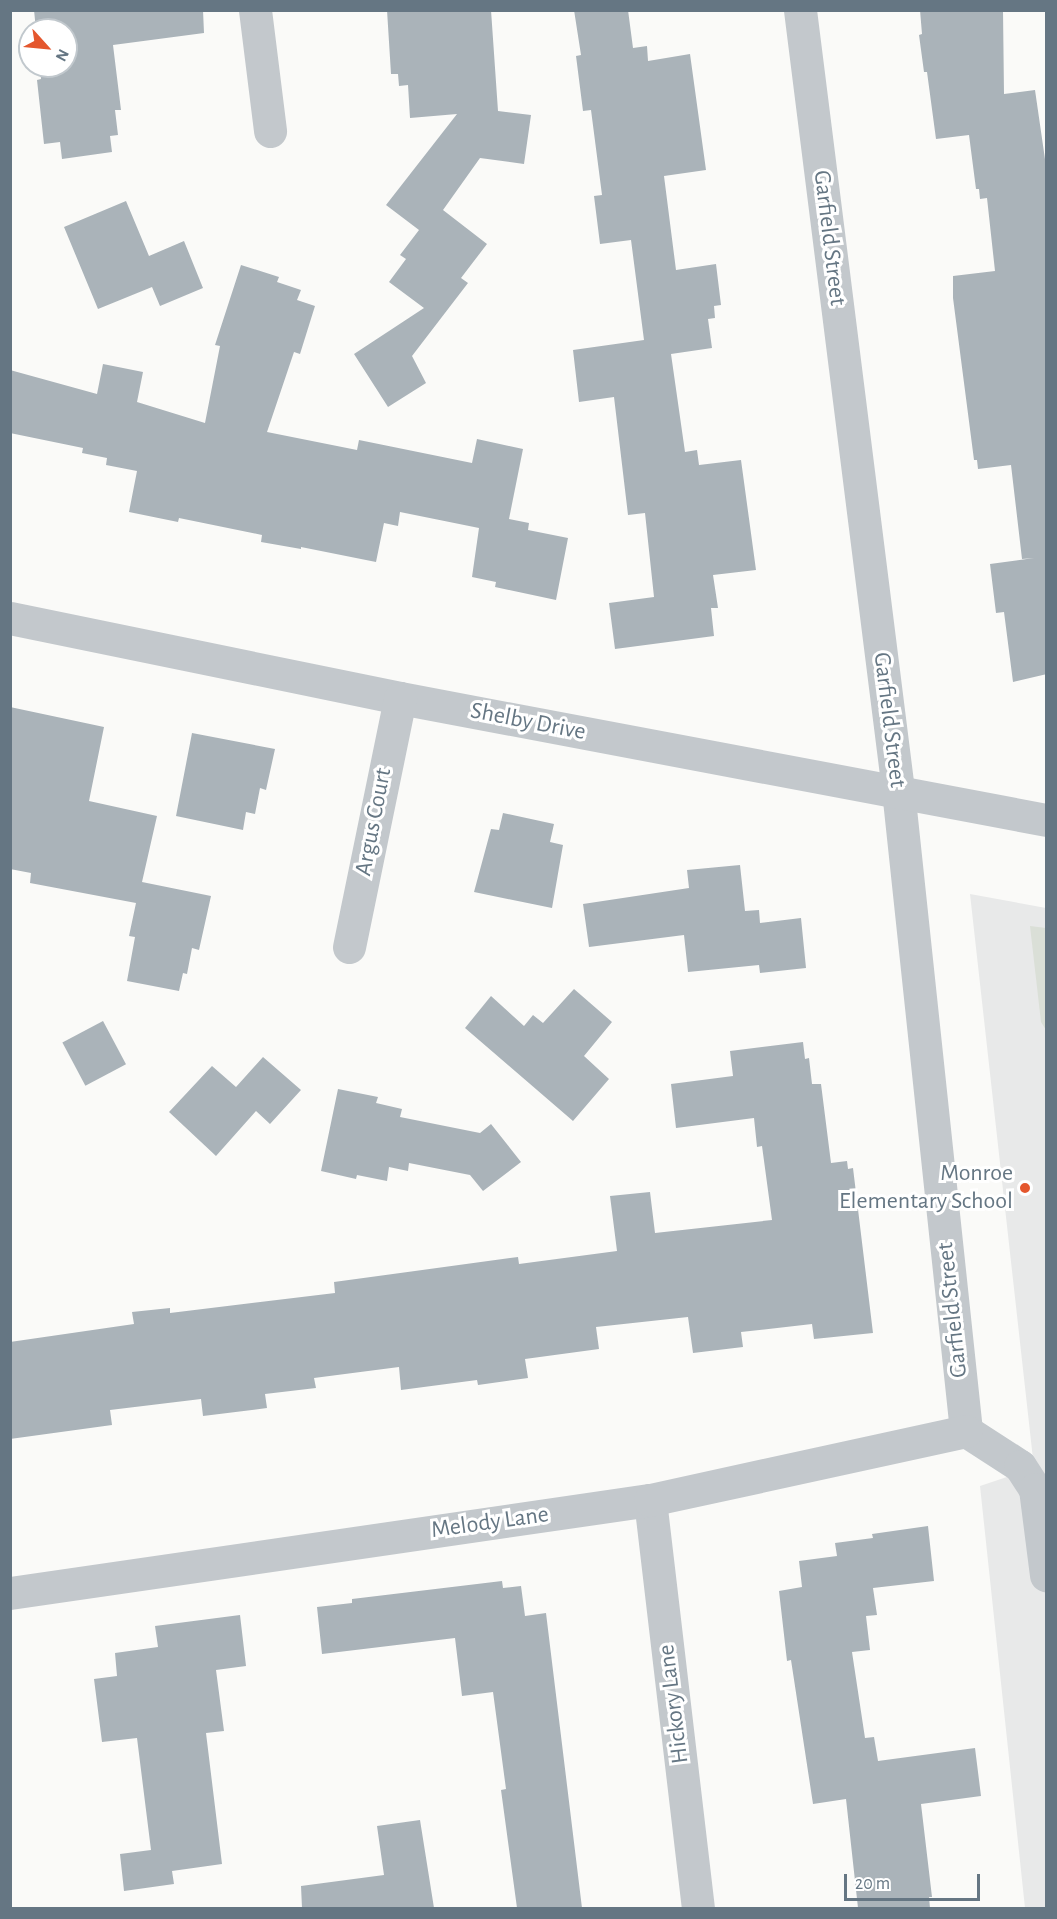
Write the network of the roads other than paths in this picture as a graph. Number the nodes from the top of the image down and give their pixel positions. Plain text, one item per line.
1 (255, 10) edge
2 (801, 10) edge
3 (270, 131) dead end
4 (10, 618) edge
5 (400, 698) junction
6 (898, 790) junction
7 (1047, 820) edge
8 (349, 947) dead end
9 (966, 1431) junction
10 (650, 1500) junction
11 (1047, 1575) edge
12 (10, 1593) edge
13 (698, 1908) edge

1 - 3 street
2 - 6 street, Garfield Street
4 - 5 street, Shelby Drive
5 - 6 street, Shelby Drive
5 - 8 street, Argus Court
6 - 7 street, Shelby Drive
6 - 9 street, Garfield Street
9 - 10 street, Melody Lane
9 - 11 street
10 - 12 street, Melody Lane
10 - 13 street, Hickory Lane

